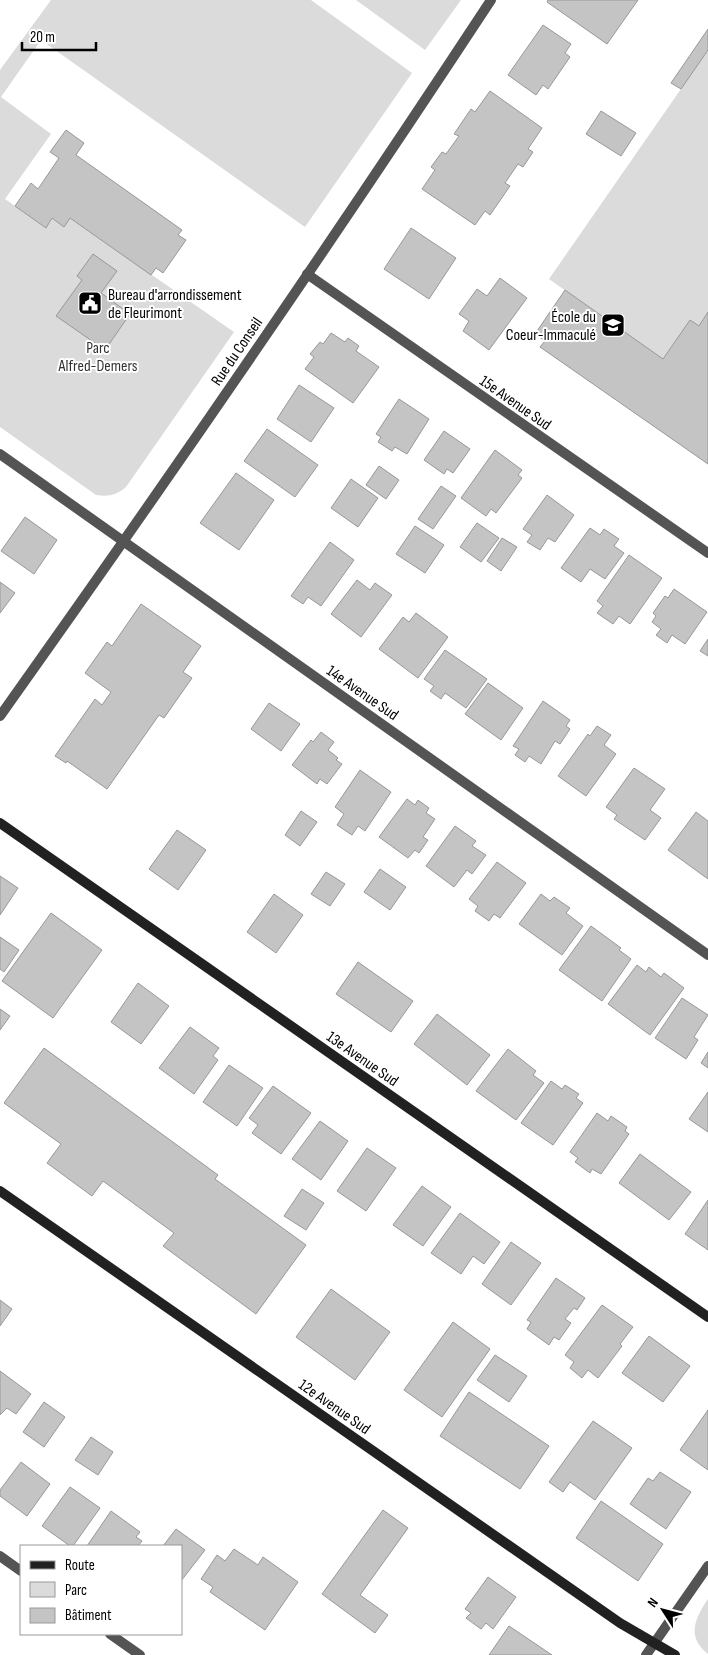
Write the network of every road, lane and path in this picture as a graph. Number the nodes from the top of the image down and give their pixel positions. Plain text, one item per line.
1 (491, 0) edge
2 (307, 274) junction
3 (0, 454) edge
4 (124, 541) junction
5 (708, 554) edge
6 (0, 716) edge
7 (0, 823) edge
8 (708, 955) edge
9 (0, 1191) edge
10 (708, 1317) edge
11 (0, 1556) edge
12 (708, 1566) edge
13 (20, 1570) edge
14 (111, 1635) edge
15 (654, 1643) junction
16 (140, 1655) edge
17 (646, 1655) edge
18 (675, 1655) edge

1 - 2 street, Rue du Conseil
2 - 4 street, Rue du Conseil
2 - 5 street, 15e Avenue Sud
3 - 4 street, 14e Avenue Sud
4 - 6 street, Rue du Conseil
4 - 8 street, 14e Avenue Sud
7 - 10 main road, 13e Avenue Sud
9 - 15 main road, 12e Avenue Sud
11 - 13 street
12 - 15 street
14 - 16 street
15 - 17 street
15 - 18 main road, 12e Avenue Sud

